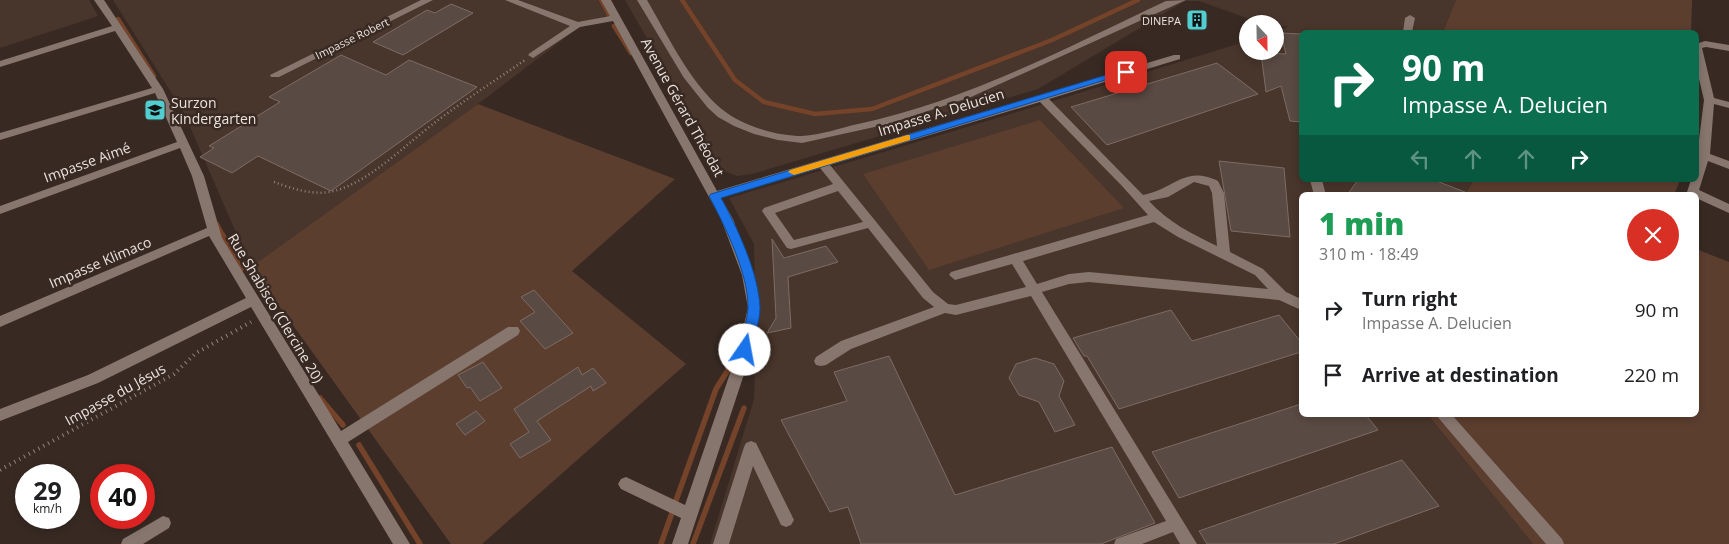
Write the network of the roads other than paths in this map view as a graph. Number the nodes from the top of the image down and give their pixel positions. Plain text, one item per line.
1 (99, 0) edge
2 (428, 0) edge
3 (510, 0) edge
4 (606, 0) edge
5 (642, 0) edge
6 (1181, 0) edge
7 (616, 18) junction
8 (1410, 18) dead end
9 (577, 25) junction
10 (118, 28) junction
11 (1407, 30) edge
12 (1699, 46) edge
13 (1729, 48) edge
14 (533, 55) road end
15 (1699, 56) edge
16 (1177, 57) dead end
17 (0, 64) edge
18 (275, 76) dead end
19 (158, 88) junction
20 (1041, 97) junction
21 (1709, 100) junction
22 (1729, 105) edge
23 (0, 137) edge
24 (184, 143) junction
25 (1704, 156) junction
26 (822, 163) junction
27 (1729, 165) edge
28 (1699, 172) edge
29 (840, 186) junction
30 (1699, 195) edge
31 (714, 196) junction
32 (1140, 199) junction
33 (1729, 209) edge
34 (0, 210) edge
35 (1156, 217) junction
36 (869, 224) junction
37 (213, 230) junction
38 (1224, 255) junction
39 (1015, 259) junction
40 (956, 275) dead end
41 (1034, 290) junction
42 (1281, 295) junction
43 (253, 300) junction
44 (1299, 304) edge
45 (944, 308) junction
46 (0, 322) edge
47 (514, 331) dead end
48 (821, 361) dead end
49 (0, 415) edge
50 (1445, 417) edge
51 (338, 441) junction
52 (626, 484) dead end
53 (690, 514) junction
54 (786, 520) dead end
55 (163, 523) dead end
56 (1177, 524) junction
57 (129, 544) edge
58 (402, 544) edge
59 (680, 544) edge
60 (722, 544) edge
61 (1122, 544) edge
62 (1189, 544) edge
63 (1556, 544) edge

1 - 10 street, Rue Shabisco (Clercine 20)
2 - 18 street, Impasse Robert
3 - 9 street
4 - 7 street, Avenue Gérard Théodat
5 - 6 street
7 - 9 street
7 - 31 street, Avenue Gérard Théodat
8 - 11 street
9 - 14 street
10 - 17 street
10 - 19 street, Rue Shabisco (Clercine 20)
12 - 13 street
15 - 21 street
16 - 20 street, Impasse A. Delucien
19 - 23 street
19 - 24 street, Rue Shabisco (Clercine 20)
20 - 26 street, Impasse A. Delucien
20 - 32 street
21 - 22 street
21 - 25 street
24 - 34 street, Impasse Aimé
24 - 37 street, Rue Shabisco (Clercine 20)
25 - 27 street
25 - 28 street
26 - 29 street
26 - 31 street, Impasse A. Delucien
29 - 36 street
29 - 36 street
30 - 33 street
31 - 53 street, Avenue Gérard Théodat
32 - 35 street
32 - 38 street
35 - 38 street
35 - 39 street
36 - 45 street
37 - 43 street, Rue Shabisco (Clercine 20)
37 - 46 street, Impasse Klimaco
38 - 42 street
39 - 40 street
39 - 41 street
41 - 42 street
41 - 45 street
41 - 56 street
42 - 44 street
43 - 49 street
43 - 51 street, Rue Shabisco (Clercine 20)
45 - 48 street
47 - 51 street
50 - 63 street
51 - 58 street, Rue Shabisco (Clercine 20)
52 - 53 street
53 - 59 street, Avenue Gérard Théodat
54 - 60 street
55 - 57 street
56 - 61 street
56 - 62 street

